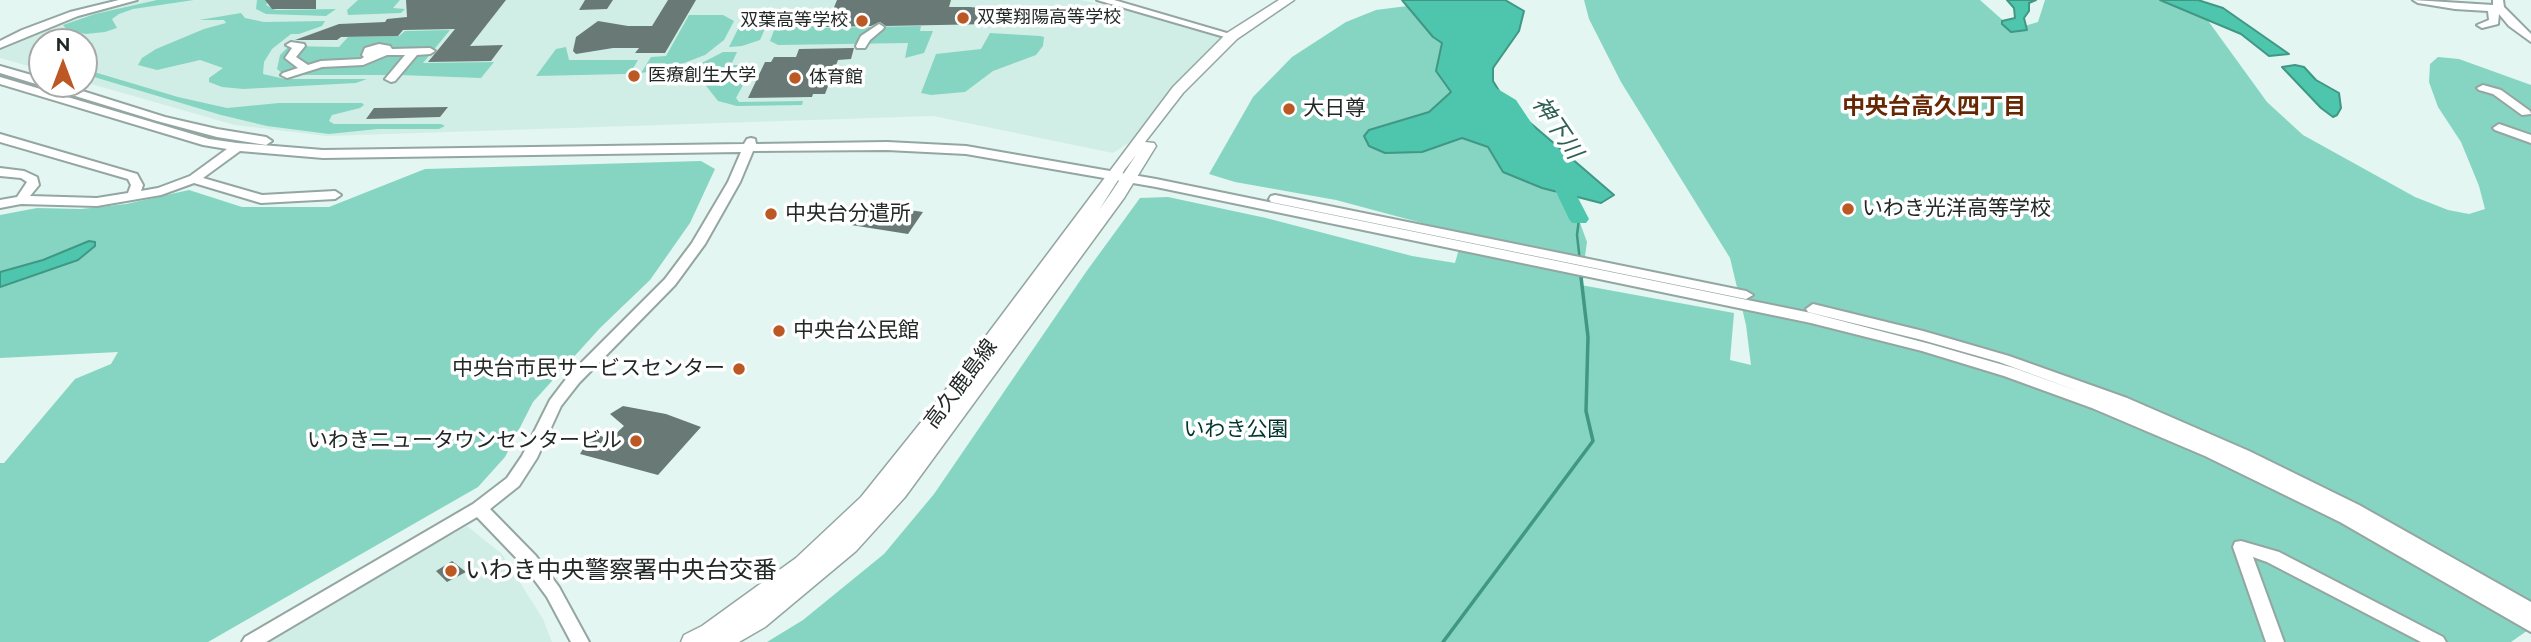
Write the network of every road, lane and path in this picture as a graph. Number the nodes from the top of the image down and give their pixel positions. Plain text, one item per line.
1 (132, 0) edge
2 (1102, 0) edge
3 (1288, 0) edge
4 (2418, 0) edge
5 (2497, 3) edge
6 (2482, 25) dead end
7 (879, 27) dead end
8 (1232, 36) junction
9 (2531, 38) edge
10 (0, 45) edge
11 (291, 45) dead end
12 (861, 46) dead end
13 (430, 51) dead end
14 (413, 52) junction
15 (305, 68) junction
16 (0, 69) edge
17 (287, 75) dead end
18 (28, 78) edge
19 (391, 79) dead end
20 (0, 80) edge
21 (2483, 88) dead end
22 (96, 98) edge
23 (2498, 106) dead end
24 (2528, 113) edge
25 (2499, 128) dead end
26 (0, 138) edge
27 (2531, 139) edge
28 (750, 145) junction
29 (237, 147) junction
30 (0, 172) edge
31 (1124, 173) junction
32 (194, 179) junction
33 (335, 195) dead end
34 (133, 197) junction
35 (21, 200) junction
36 (0, 204) edge
37 (2120, 407) junction
38 (479, 508) junction
39 (2531, 611) edge
40 (2531, 625) edge
41 (251, 642) edge
42 (580, 642) edge
43 (692, 642) edge
44 (720, 642) edge
45 (2275, 642) edge
46 (2437, 642) edge

1 - 10 street
2 - 8 street
3 - 8 main road, 高久鹿島線
4 - 5 street
5 - 6 street
5 - 9 street
7 - 12 street
8 - 31 main road, 高久鹿島線
11 - 15 street
13 - 14 street
14 - 15 street
14 - 19 street
15 - 17 street
16 - 18 street
20 - 29 street
21 - 24 street
22 - 28 street
23 - 24 street
25 - 27 street
26 - 34 street
28 - 29 street
28 - 31 street
28 - 38 street
29 - 32 street
30 - 35 street
31 - 37 street
31 - 43 main road, 高久鹿島線
31 - 44 main road, 高久鹿島線
32 - 33 street
32 - 34 street
34 - 35 street
35 - 36 street
37 - 39 street
37 - 40 street
38 - 41 street
38 - 42 street
45 - 46 street

